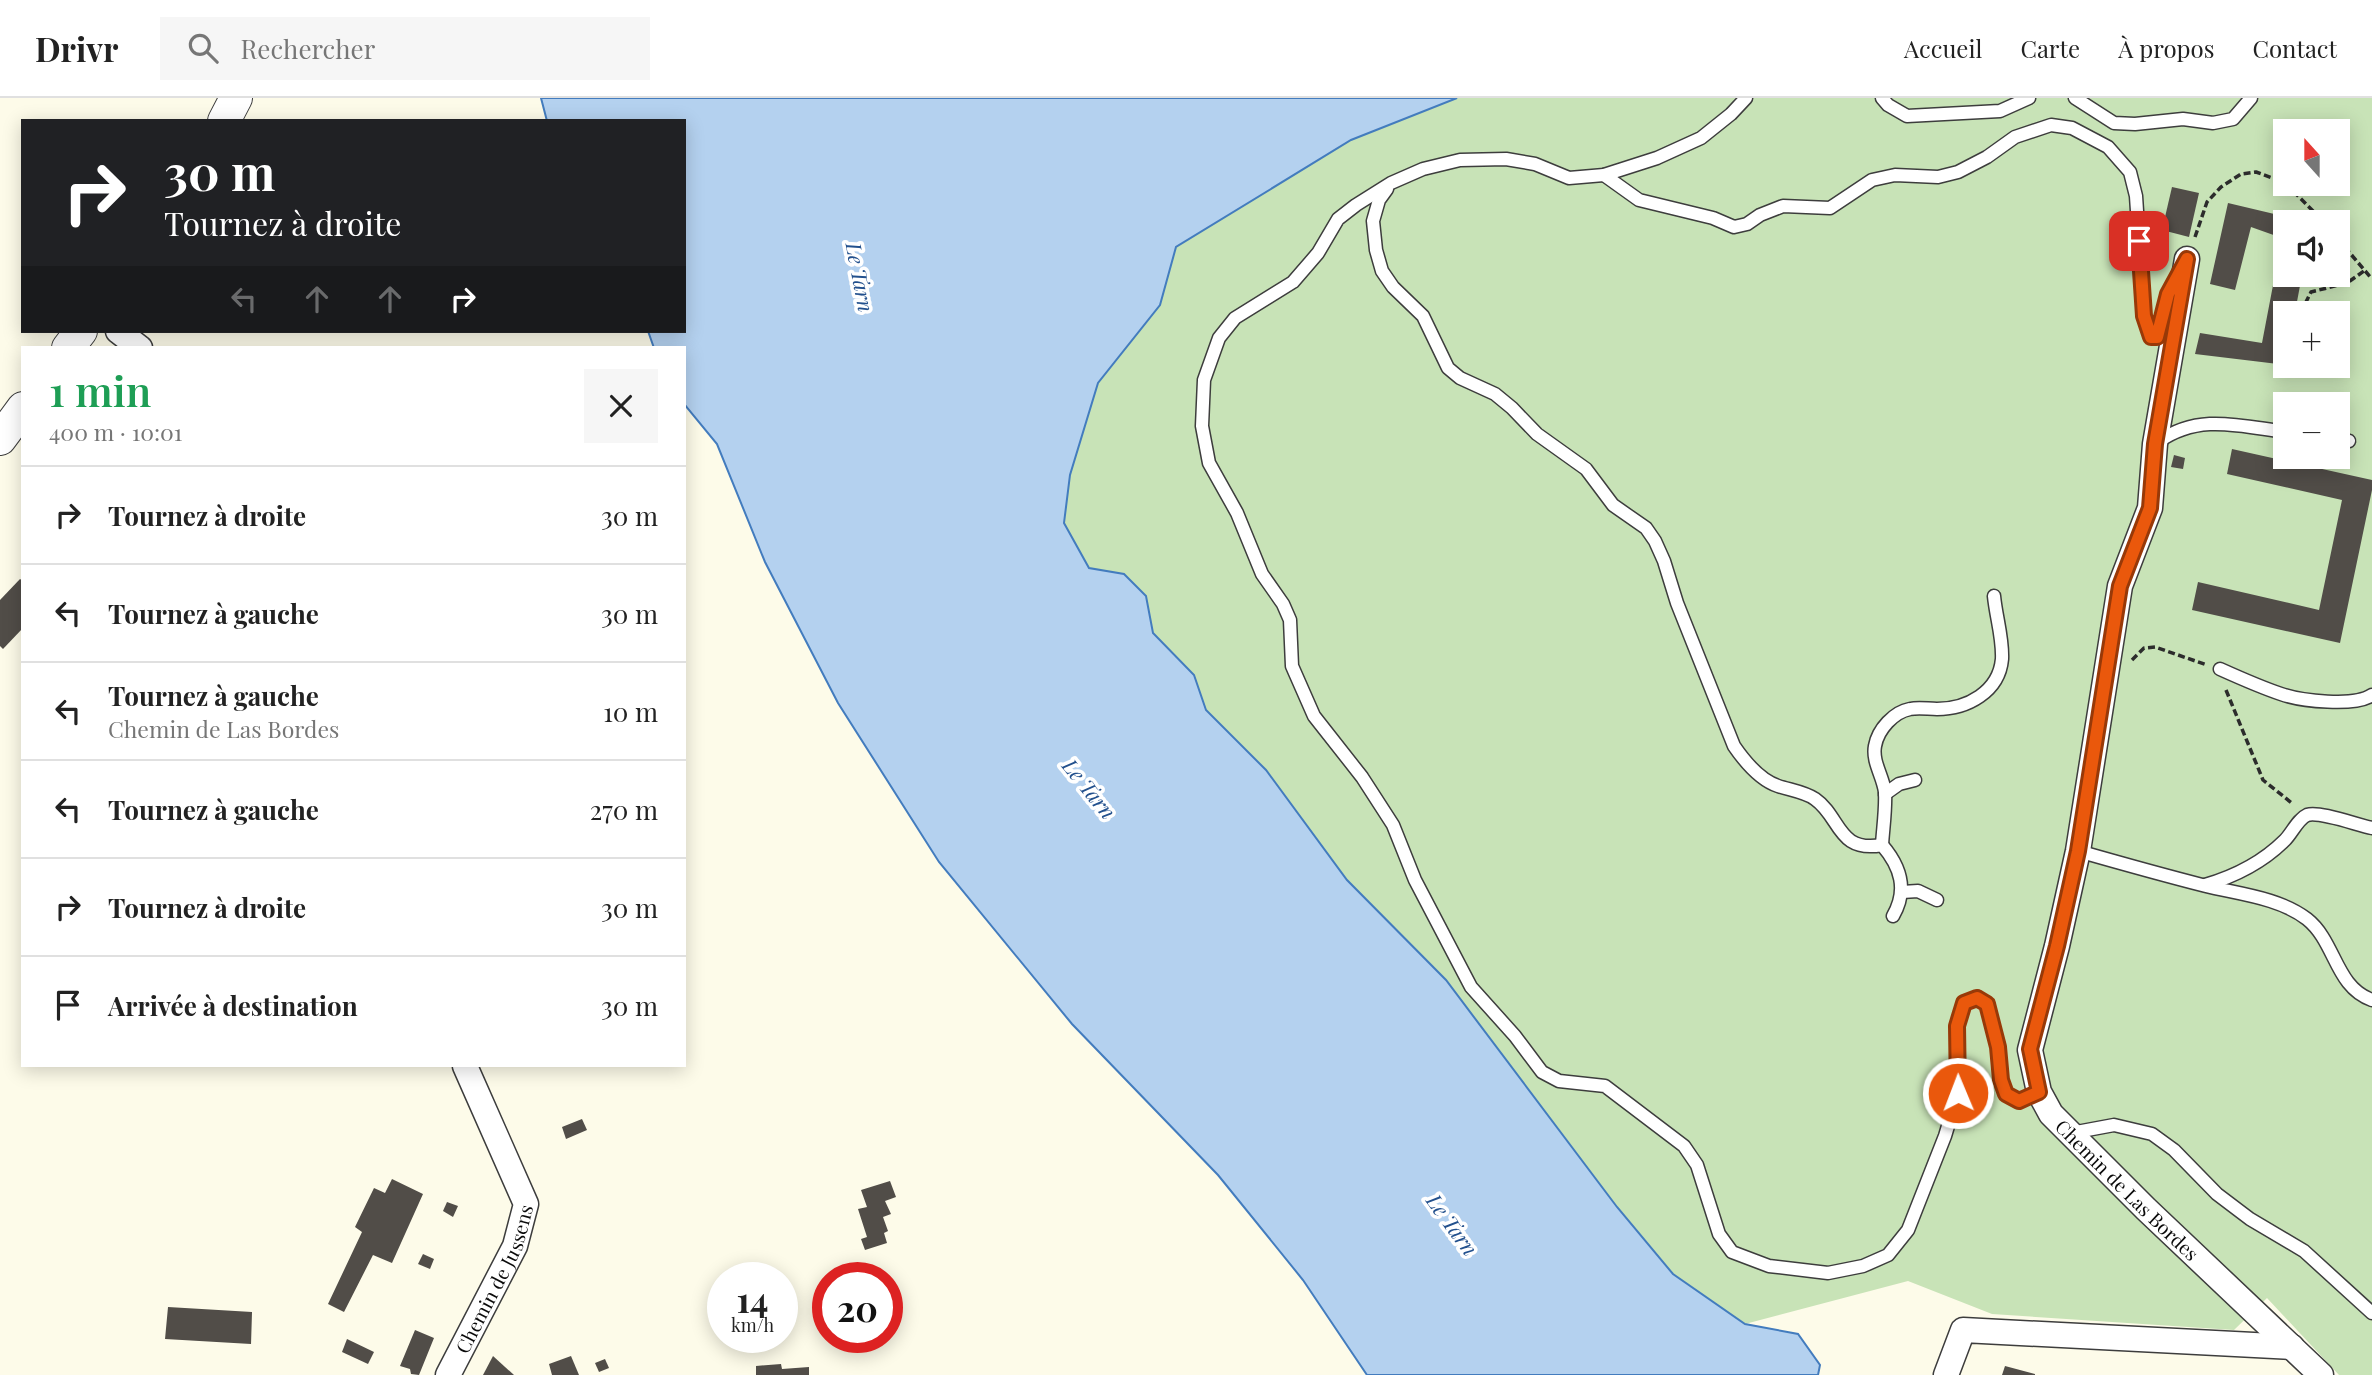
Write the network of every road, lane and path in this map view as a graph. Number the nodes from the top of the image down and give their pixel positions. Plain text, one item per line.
1 (236, 98) edge
2 (1746, 98) edge
3 (1882, 98) edge
4 (2029, 98) edge
5 (2075, 98) edge
6 (2251, 98) edge
7 (225, 119) edge
8 (1604, 175) junction
9 (2273, 178) edge
10 (1391, 183) junction
11 (2299, 196) edge
12 (2312, 210) edge
13 (2350, 254) edge
14 (2187, 259) junction
15 (2364, 271) junction
16 (2372, 279) edge
17 (2306, 301) edge
18 (121, 333) edge
19 (137, 346) edge
20 (21, 411) edge
21 (2273, 430) edge
22 (0, 439) edge
23 (2155, 444) junction
24 (1994, 596) dead end
25 (2220, 669) junction
26 (2129, 671) dead end
27 (2372, 695) edge
28 (1914, 780) dead end
29 (1885, 794) junction
30 (2309, 815) junction
31 (2372, 828) edge
32 (1882, 845) junction
33 (2078, 851) junction
34 (2204, 885) junction
35 (1902, 892) junction
36 (1937, 900) dead end
37 (1894, 916) dead end
38 (2372, 1000) edge
39 (465, 1067) edge
40 (2039, 1092) junction
41 (2071, 1133) junction
42 (2372, 1313) edge
43 (2292, 1347) junction
44 (448, 1375) edge
45 (1946, 1375) edge
46 (2321, 1375) edge

1 - 7 street
2 - 8 lane
3 - 4 lane
5 - 6 lane
8 - 10 lane
8 - 14 lane
9 - 14 path
10 - 32 lane
10 - 40 lane
11 - 12 path
13 - 15 path
14 - 23 street, Chemin de Las Bordes
15 - 16 path
15 - 17 path
18 - 19 street
20 - 22 street
21 - 23 lane
23 - 33 street, Chemin de Las Bordes
24 - 29 lane
25 - 26 path
25 - 27 lane
25 - 30 path
28 - 29 lane
29 - 32 lane
30 - 31 lane
30 - 34 lane
32 - 35 lane
33 - 34 lane
33 - 40 street, Chemin de Las Bordes
34 - 38 lane
35 - 36 lane
35 - 37 lane
39 - 44 street, Chemin de Jussens
40 - 41 street, Chemin de Las Bordes
41 - 42 lane
41 - 43 street, Chemin de Las Bordes
43 - 45 street
43 - 46 street, Chemin de Las Bordes

